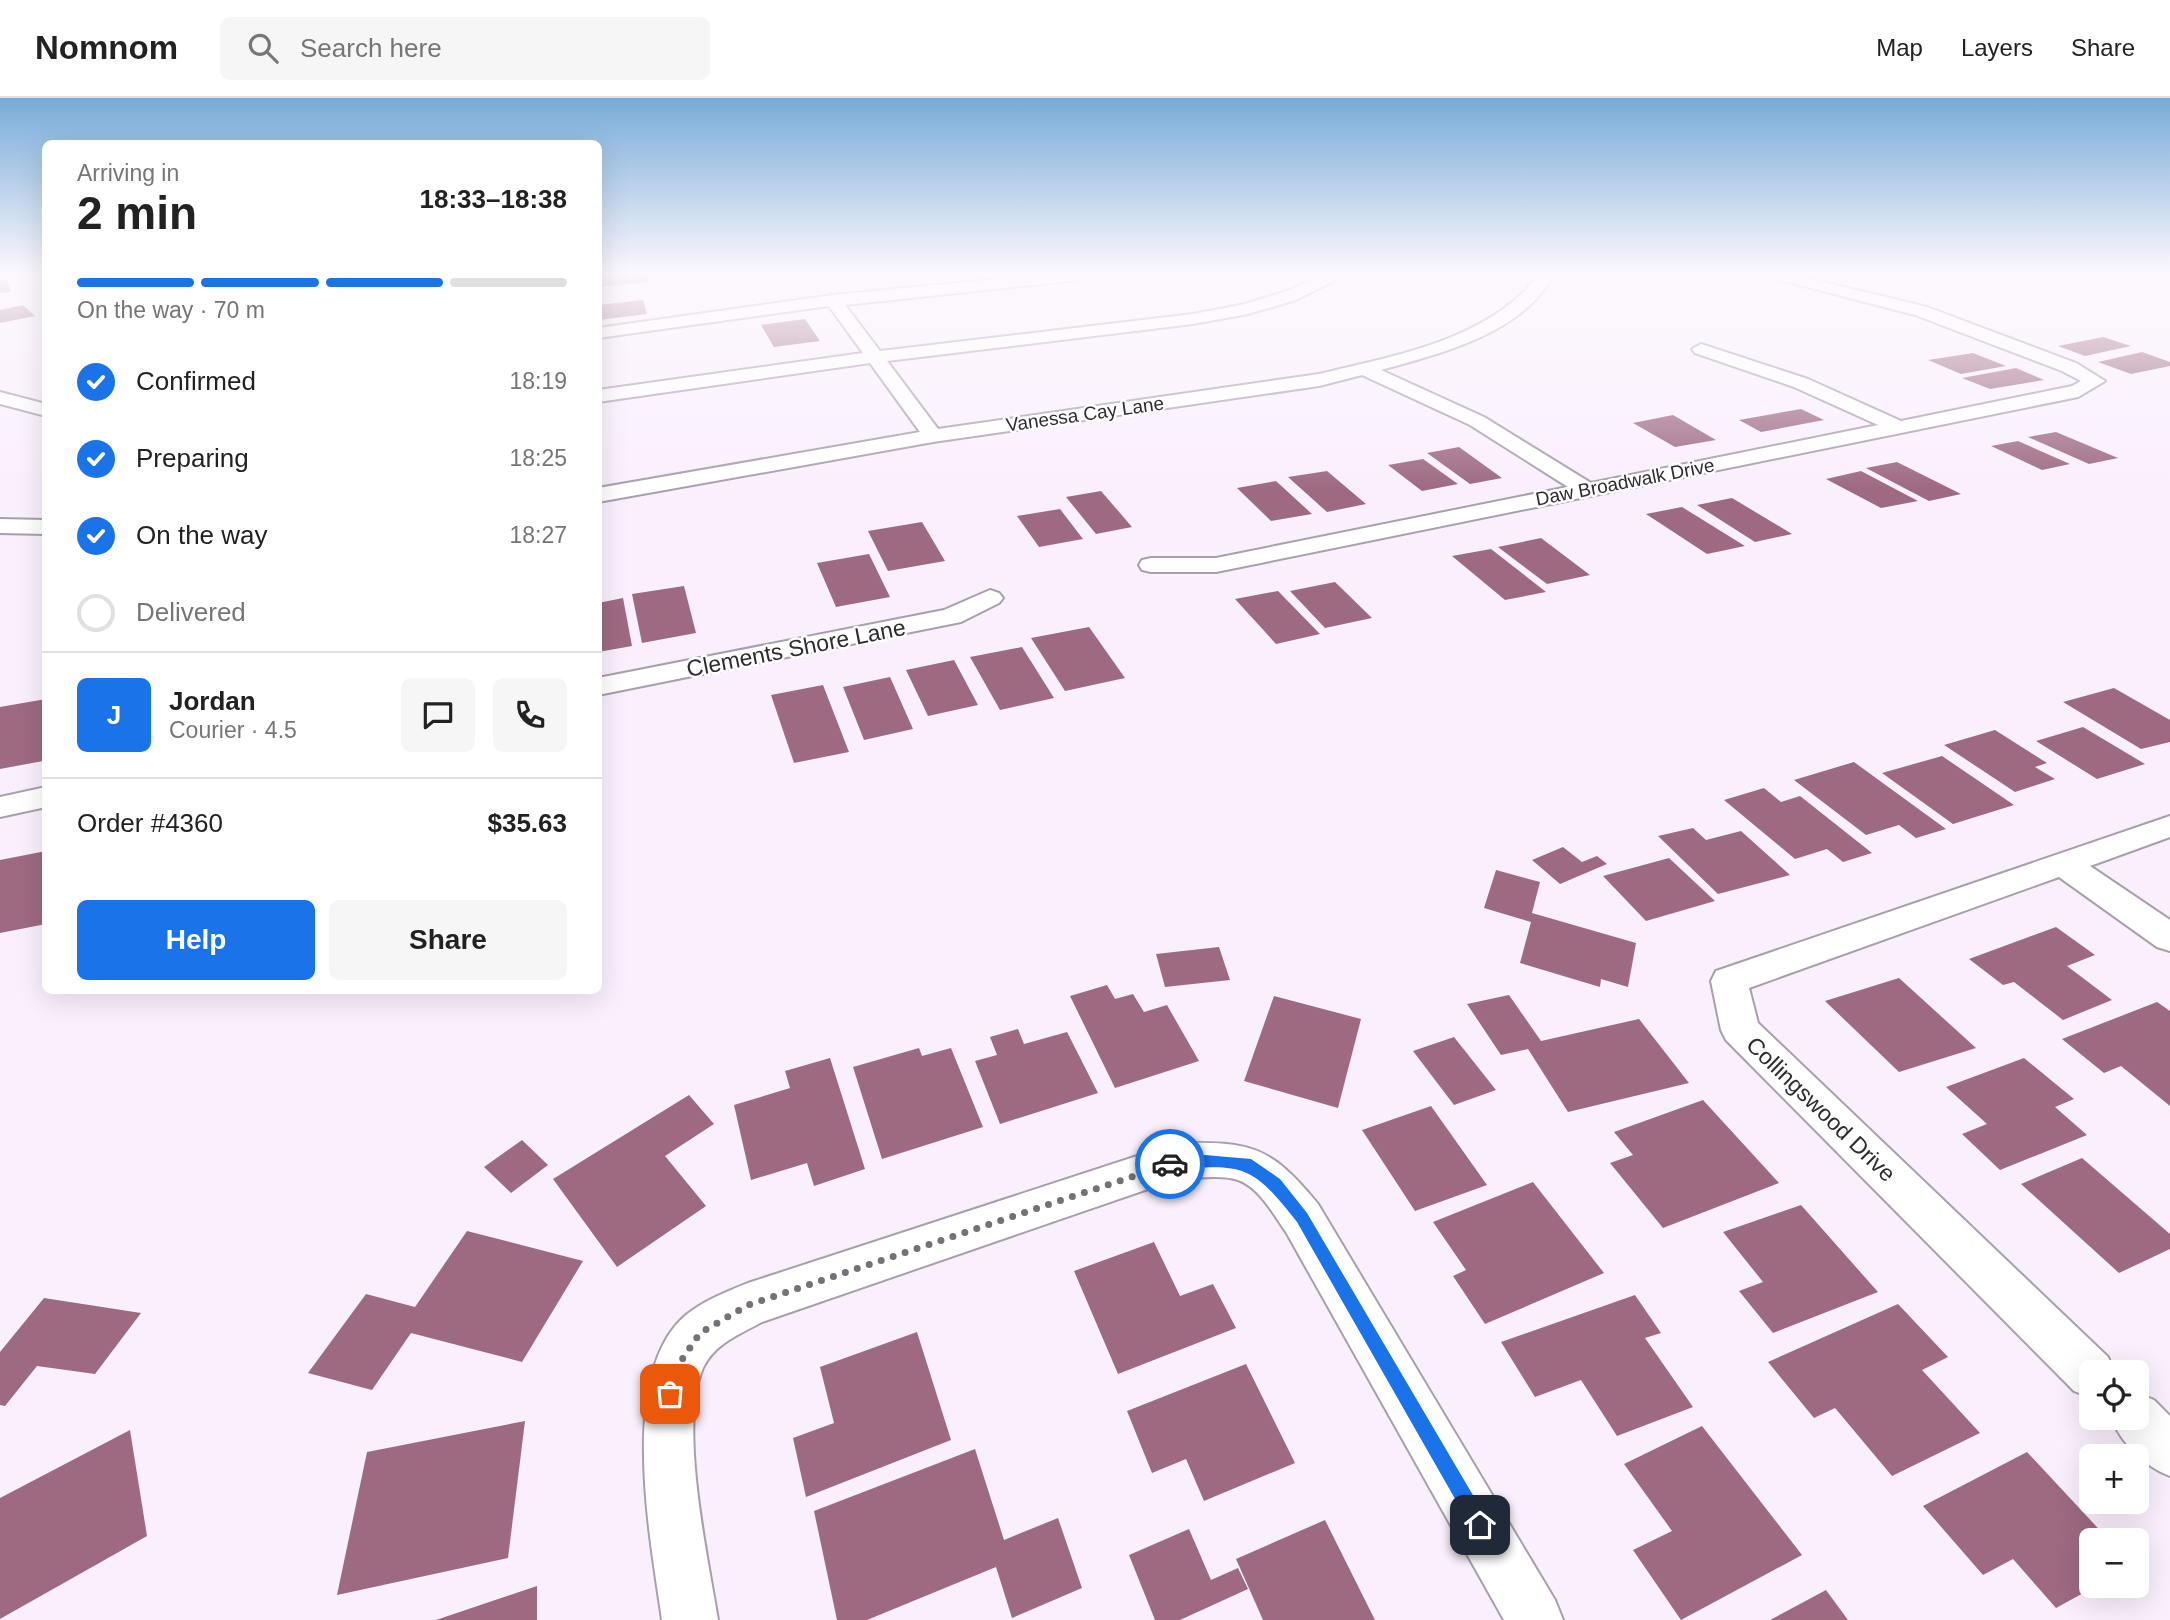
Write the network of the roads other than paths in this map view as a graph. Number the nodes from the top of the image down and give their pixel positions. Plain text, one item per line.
1 (867, 346) edge
2 (967, 346) edge
3 (1435, 346) edge
4 (2013, 346) edge
5 (1701, 349) dead end
6 (875, 357) junction
7 (1364, 369) junction
8 (602, 396) edge
9 (0, 398) edge
10 (42, 409) edge
11 (1899, 427) junction
12 (933, 436) junction
13 (1588, 490) junction
14 (602, 494) edge
15 (0, 526) edge
16 (42, 527) edge
17 (1150, 565) dead end
18 (990, 598) dead end
19 (602, 686) edge
20 (42, 798) edge
21 (0, 807) edge
22 (2170, 827) edge
23 (2062, 863) junction
24 (2170, 938) edge
25 (2079, 1362) edge
26 (2148, 1430) edge
27 (2170, 1451) edge
28 (690, 1620) edge
29 (1535, 1620) edge

1 - 6 street
2 - 6 street
3 - 7 street, Vanessa Cay Lane
4 - 11 street, Daw Broadwalk Drive
5 - 11 street
6 - 8 street
6 - 12 street
7 - 12 street, Vanessa Cay Lane
7 - 13 street
9 - 10 street
11 - 13 street, Daw Broadwalk Drive
12 - 14 street, Vanessa Cay Lane
13 - 17 street, Daw Broadwalk Drive
15 - 16 street
18 - 19 street, Clements Shore Lane
20 - 21 street
22 - 23 street, Collingswood Drive
23 - 24 street
23 - 25 street, Collingswood Drive
26 - 27 street
28 - 29 street

